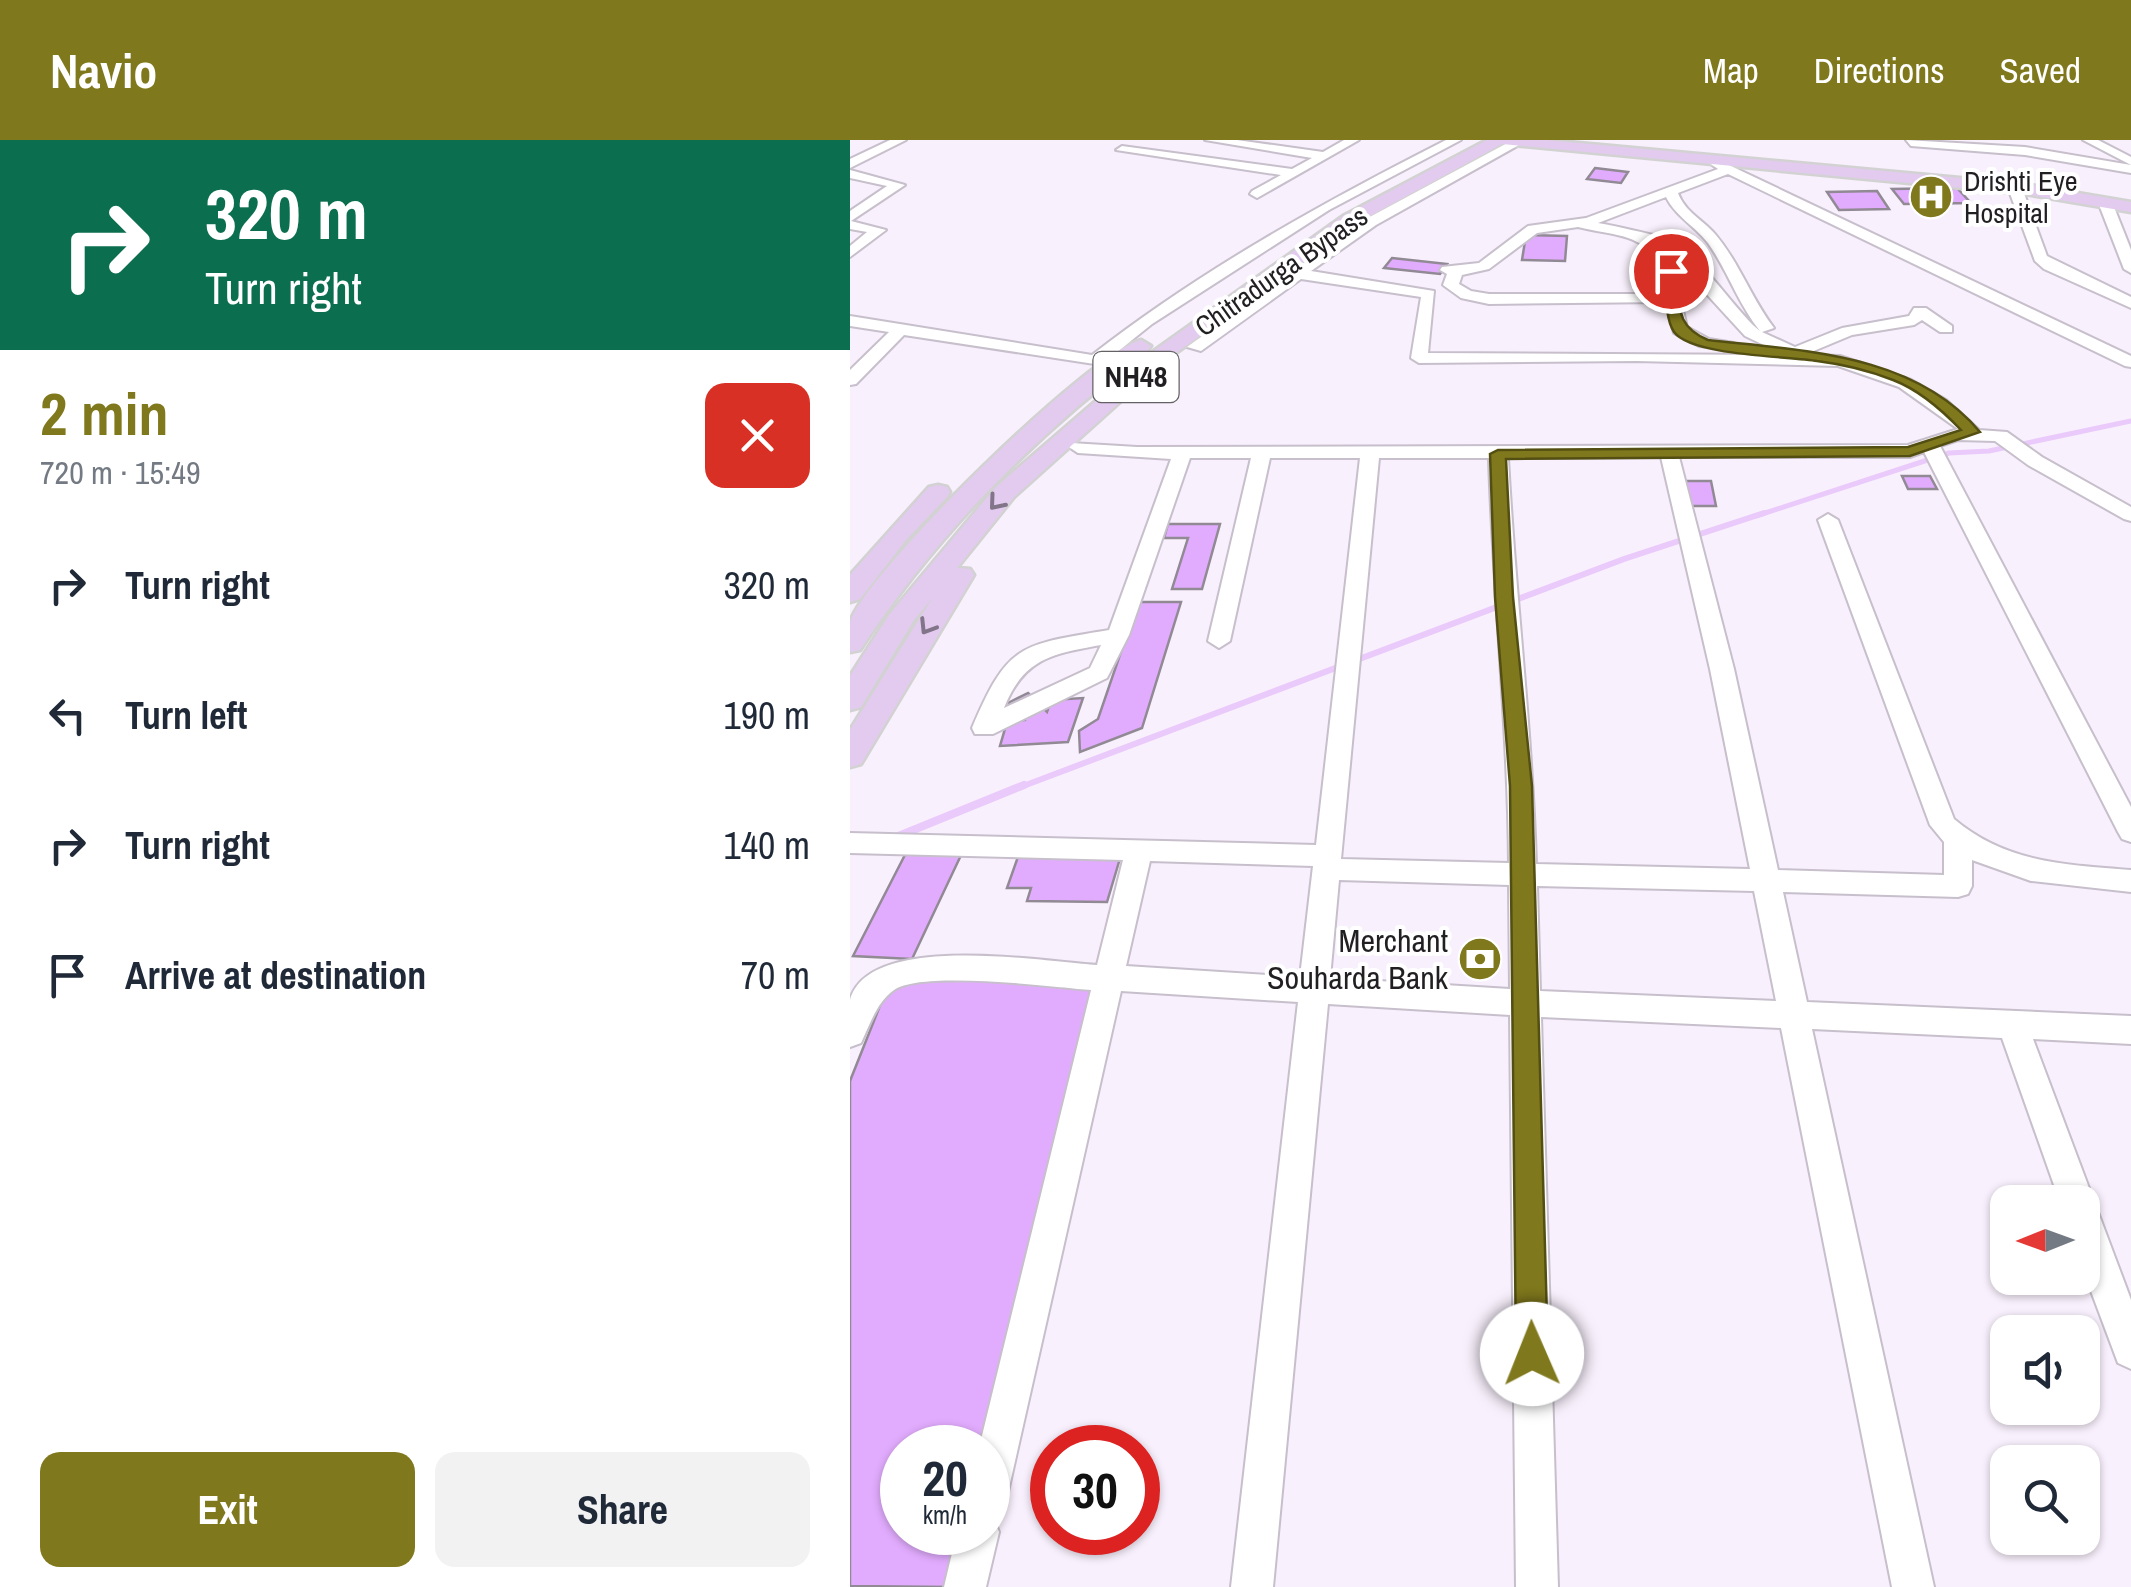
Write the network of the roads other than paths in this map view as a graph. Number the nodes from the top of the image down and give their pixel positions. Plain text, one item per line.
1 (900, 140) edge
2 (1211, 140) edge
3 (1353, 140) edge
4 (1454, 140) edge
5 (1478, 140) edge
6 (2015, 140) edge
7 (2089, 140) edge
8 (1511, 141) edge
9 (1911, 142) dead end
10 (1936, 143) edge
11 (1122, 150) dead end
12 (2033, 153) junction
13 (1327, 156) junction
14 (850, 164) edge
15 (1722, 165) junction
16 (2131, 165) edge
17 (1293, 173) junction
18 (850, 174) edge
19 (2015, 188) junction
20 (1670, 190) junction
21 (1257, 194) dead end
22 (2105, 202) junction
23 (2131, 206) edge
24 (850, 217) edge
25 (1584, 222) junction
26 (1691, 222) junction
27 (850, 225) edge
28 (1646, 235) junction
29 (1674, 237) junction
30 (1711, 238) junction
31 (850, 253) edge
32 (2130, 266) edge
33 (1298, 274) junction
34 (1671, 292) junction
35 (2131, 303) edge
36 (850, 321) edge
37 (1946, 329) dead end
38 (901, 330) junction
39 (1155, 336) junction
40 (1198, 336) junction
41 (1800, 350) junction
42 (1095, 361) junction
43 (1840, 361) junction
44 (2131, 362) edge
45 (850, 380) edge
46 (1972, 432) junction
47 (1930, 446) junction
48 (1078, 447) junction
49 (1262, 452) junction
50 (1370, 452) junction
51 (1182, 453) junction
52 (1669, 453) junction
53 (1498, 454) junction
54 (2131, 515) edge
55 (1828, 520) dead end
56 (850, 593) edge
57 (1118, 635) junction
58 (1219, 641) dead end
59 (850, 643) edge
60 (850, 700) edge
61 (850, 756) edge
62 (2131, 832) edge
63 (1958, 840) junction
64 (850, 843) edge
65 (1140, 850) junction
66 (1328, 862) junction
67 (1522, 876) junction
68 (2131, 882) edge
69 (1766, 884) junction
70 (1111, 979) junction
71 (1316, 992) junction
72 (1524, 1003) junction
73 (1794, 1015) junction
74 (2013, 1026) junction
75 (2131, 1030) edge
76 (850, 1034) edge
77 (2072, 1185) edge
78 (2100, 1265) edge
79 (2131, 1350) edge
80 (1004, 1425) edge
81 (972, 1555) edge
82 (964, 1587) edge
83 (1252, 1587) edge
84 (1538, 1587) edge
85 (1913, 1587) edge

1 - 14 street
2 - 13 street
3 - 13 street
4 - 42 street
5 - 39 main road, Chitradurga Bypass / NH48
6 - 12 street
7 - 16 street
8 - 15 main road
8 - 33 street
8 - 40 main road, Chitradurga Bypass / NH48
9 - 10 street
10 - 12 street
11 - 17 street
12 - 16 street
13 - 17 street
15 - 19 main road
15 - 20 street
15 - 44 street
17 - 21 street
18 - 24 street
19 - 22 main road
19 - 35 street
20 - 25 street
20 - 26 street
22 - 23 main road
22 - 32 street
25 - 28 street
25 - 34 street
26 - 29 street
26 - 30 street
27 - 31 street
28 - 29 street
28 - 34 street
28 - 41 street
29 - 30 street
30 - 41 street
33 - 40 street
33 - 43 street
34 - 41 street
36 - 38 street
37 - 41 street
38 - 42 street
38 - 45 street
39 - 42 main road
39 - 59 main road, Chitradurga Bypass / NH48
40 - 48 main road
40 -> 60 main road, Chitradurga Bypass / NH48
41 - 43 street
42 - 56 main road
43 - 46 street
46 - 47 street
46 - 54 street
47 - 52 street
47 - 62 street
48 - 51 street
48 -> 61 main road
49 - 50 street
49 - 51 street
49 - 58 street
50 - 53 street
50 - 66 street
51 - 57 street
52 - 53 street
52 - 69 street
53 - 67 street
55 - 63 street
57 - 57 street
63 - 68 street
63 - 69 street
64 - 65 street
65 - 66 street
65 - 70 street
66 - 67 street
66 - 71 street
67 - 69 street
67 - 72 street
69 - 73 street
70 - 71 street
70 - 76 street
70 - 80 street
71 - 72 street
71 - 83 street
72 - 73 street
72 - 84 street
73 - 74 street
73 - 85 street
74 - 75 street
74 - 77 street
78 - 79 street
81 - 82 street

